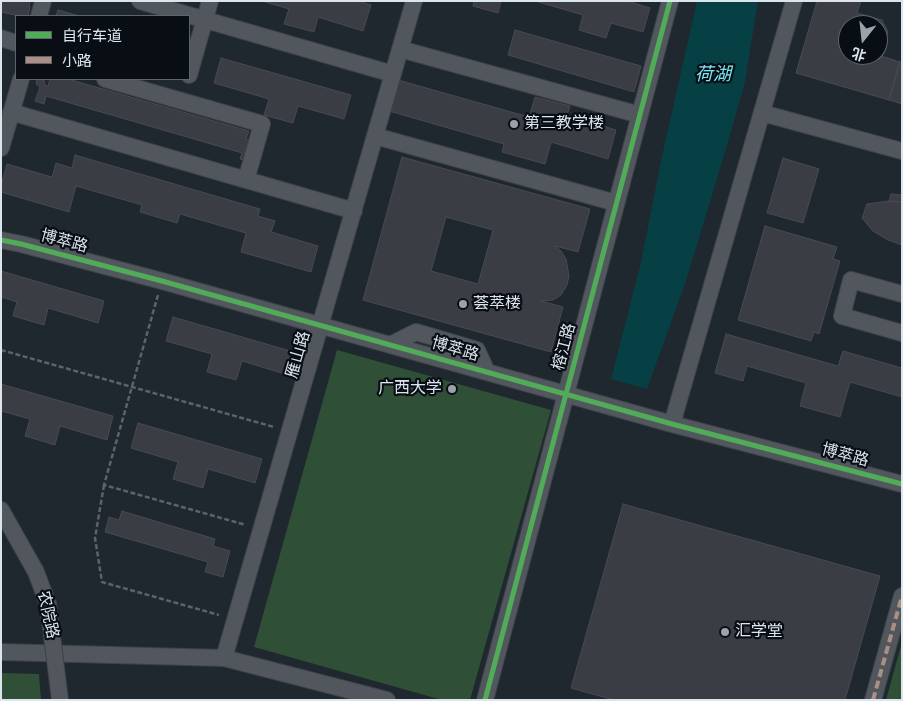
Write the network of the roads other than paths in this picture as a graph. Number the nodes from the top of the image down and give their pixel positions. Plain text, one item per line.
1 (43, 1) edge
2 (140, 1) edge
3 (210, 1) edge
4 (414, 1) edge
5 (670, 1) edge
6 (794, 1) edge
7 (39, 15) edge
8 (188, 15) edge
9 (190, 16) edge
10 (205, 20) junction
11 (1, 38) edge
12 (15, 44) edge
13 (400, 49) junction
14 (190, 72) edge
15 (393, 74) junction
16 (21, 80) edge
17 (108, 80) edge
18 (188, 80) edge
19 (182, 100) junction
20 (11, 112) junction
21 (762, 113) junction
22 (640, 115) junction
23 (375, 136) junction
24 (1, 148) edge
25 (902, 152) edge
26 (246, 180) junction
27 (616, 203) junction
28 (354, 211) junction
29 (1, 240) edge
30 (902, 294) edge
31 (320, 326) junction
32 (902, 333) edge
33 (566, 394) junction
34 (672, 424) junction
35 (902, 484) edge
36 (1, 510) edge
37 (902, 596) edge
38 (1, 652) edge
39 (224, 658) junction
40 (60, 700) edge
41 (387, 700) edge
42 (485, 700) edge
43 (873, 700) edge

1 - 7 street
2 - 8 street
3 - 10 street
4 - 13 street, 雁山路
5 - 22 street, 榕江路
6 - 21 street
9 - 10 street
10 - 14 street
10 - 15 street
11 - 12 street
13 - 15 street, 雁山路
13 - 22 street
15 - 23 street, 雁山路
16 - 20 street
17 - 19 street
18 - 19 street
19 - 26 street
20 - 24 street
20 - 26 street
21 - 25 street
21 - 34 street
22 - 27 street, 榕江路
23 - 27 street
23 - 28 street, 雁山路
26 - 28 street
27 - 33 street, 榕江路
28 - 31 street, 雁山路
29 - 31 street, 博萃路
30 - 32 street
31 - 33 street, 博萃路
31 - 39 street, 雁山路
33 - 34 street, 博萃路
33 - 42 street, 榕江路
34 - 35 street, 博萃路
36 - 40 street, 农院路, bridge
37 - 43 street
38 - 39 street
39 - 41 street

